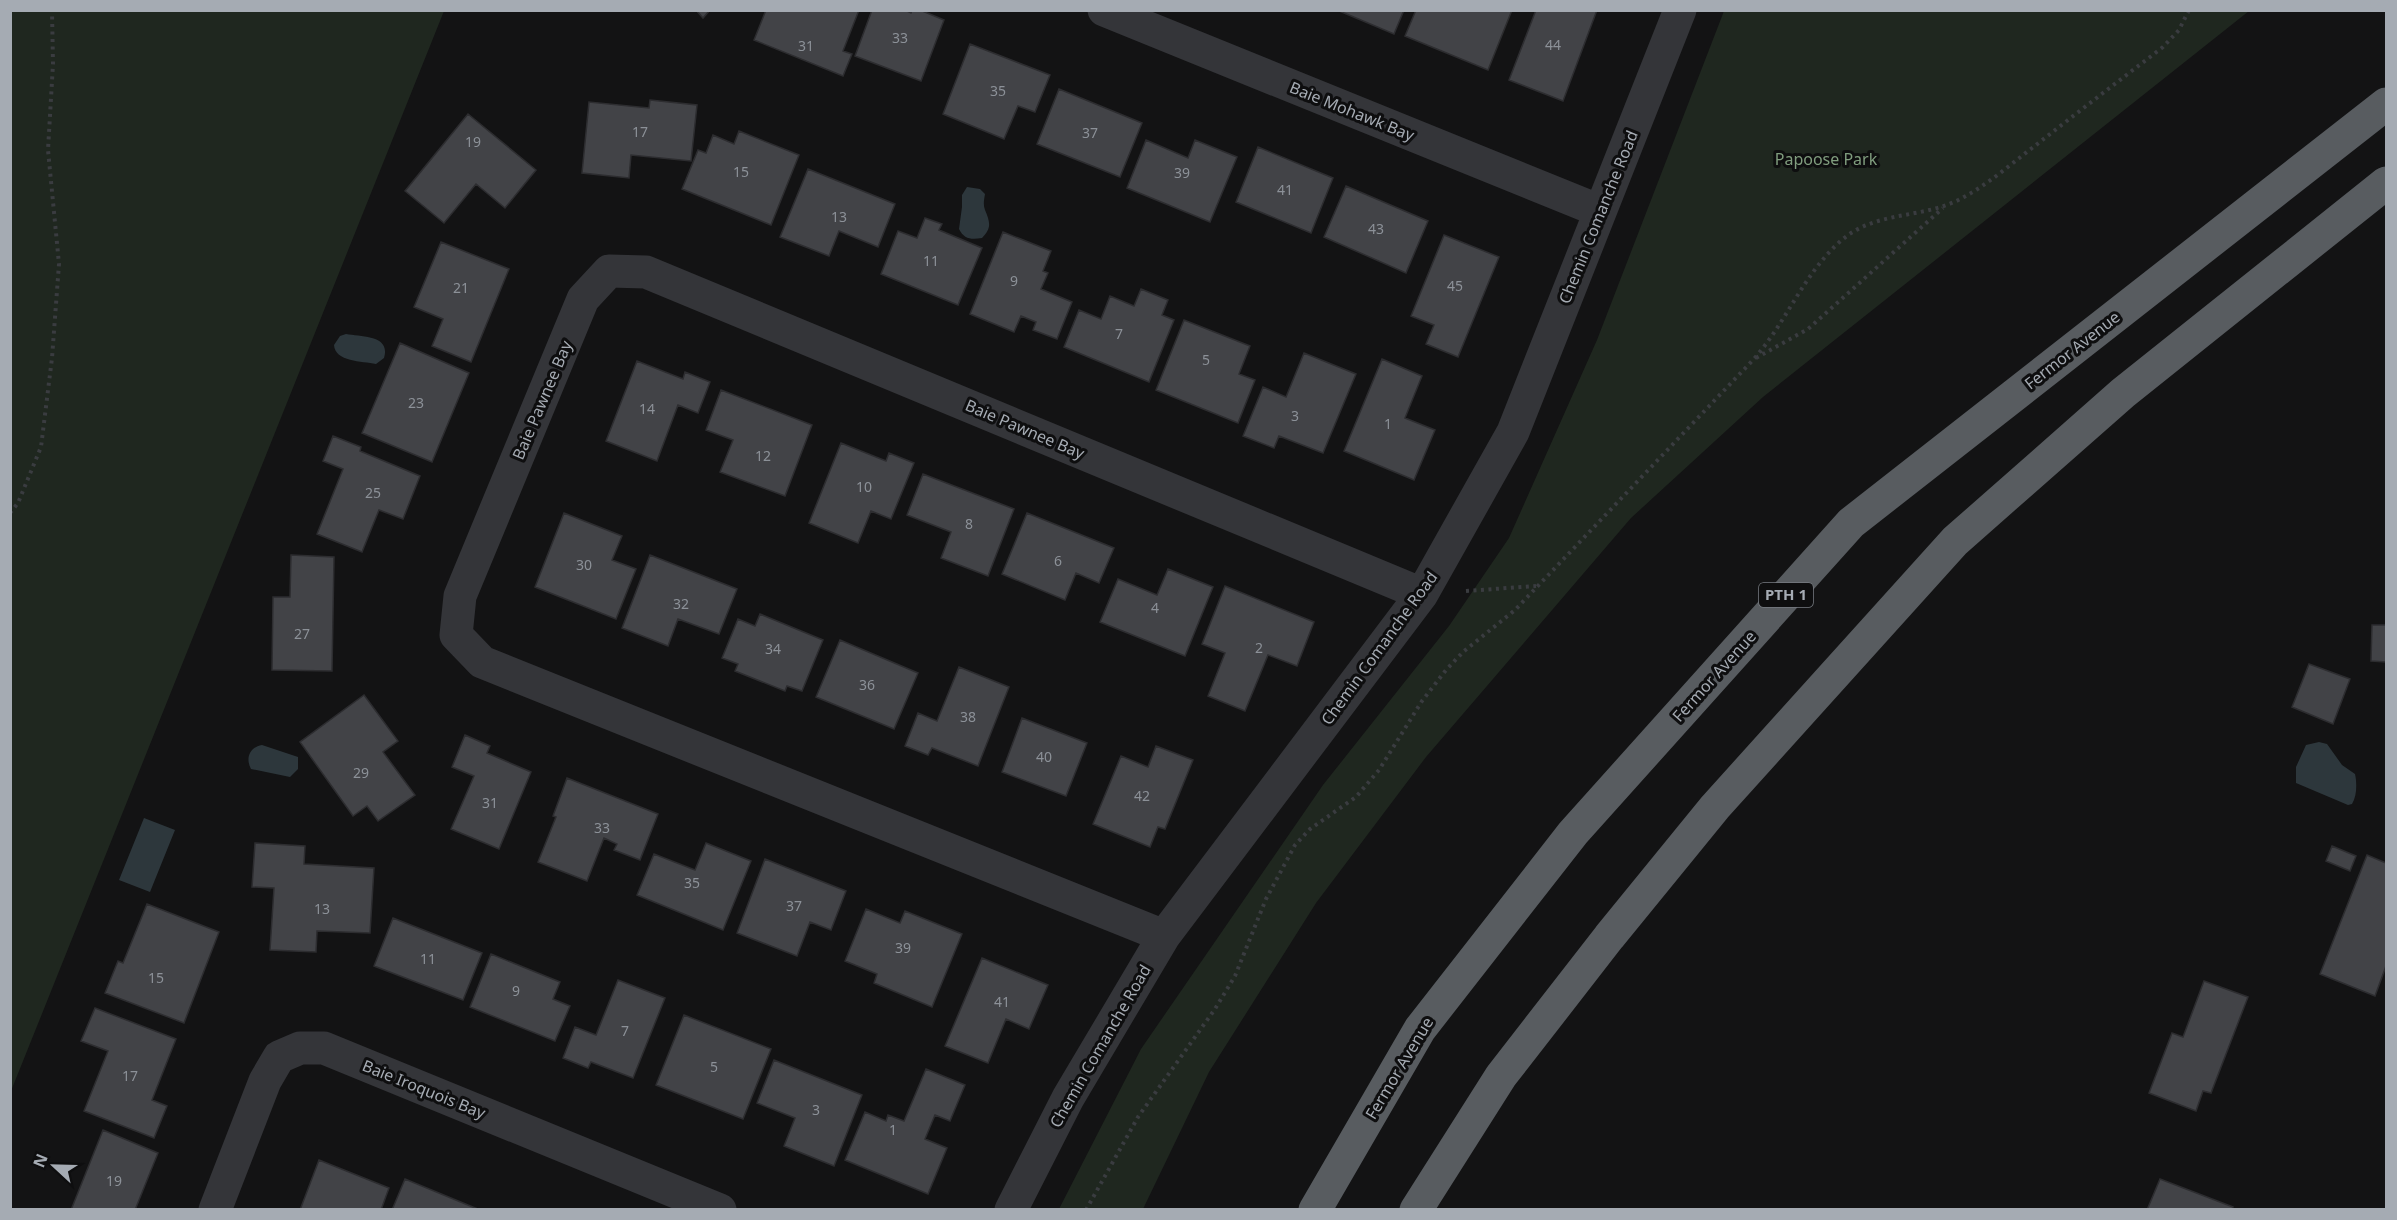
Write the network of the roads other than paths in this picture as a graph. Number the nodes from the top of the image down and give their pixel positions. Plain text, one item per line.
1 (1104, 10) edge
2 (1680, 10) edge
3 (2386, 104) edge
4 (2386, 183) edge
5 (1600, 211) junction
6 (1422, 594) junction
7 (1164, 936) junction
8 (215, 1209) edge
9 (720, 1209) edge
10 (1011, 1209) edge
11 (1315, 1209) edge
12 (1416, 1209) edge

1 - 5 street, Baie Mohawk Bay
2 - 5 street, Chemin Comanche Road
3 - 11 highway, Fermor Avenue / PTH 1
4 - 12 highway
5 - 6 street, Chemin Comanche Road
6 - 7 street, Chemin Comanche Road
6 - 7 street, Baie Pawnee Bay
7 - 10 street, Chemin Comanche Road
8 - 9 street, Baie Iroquois Bay

